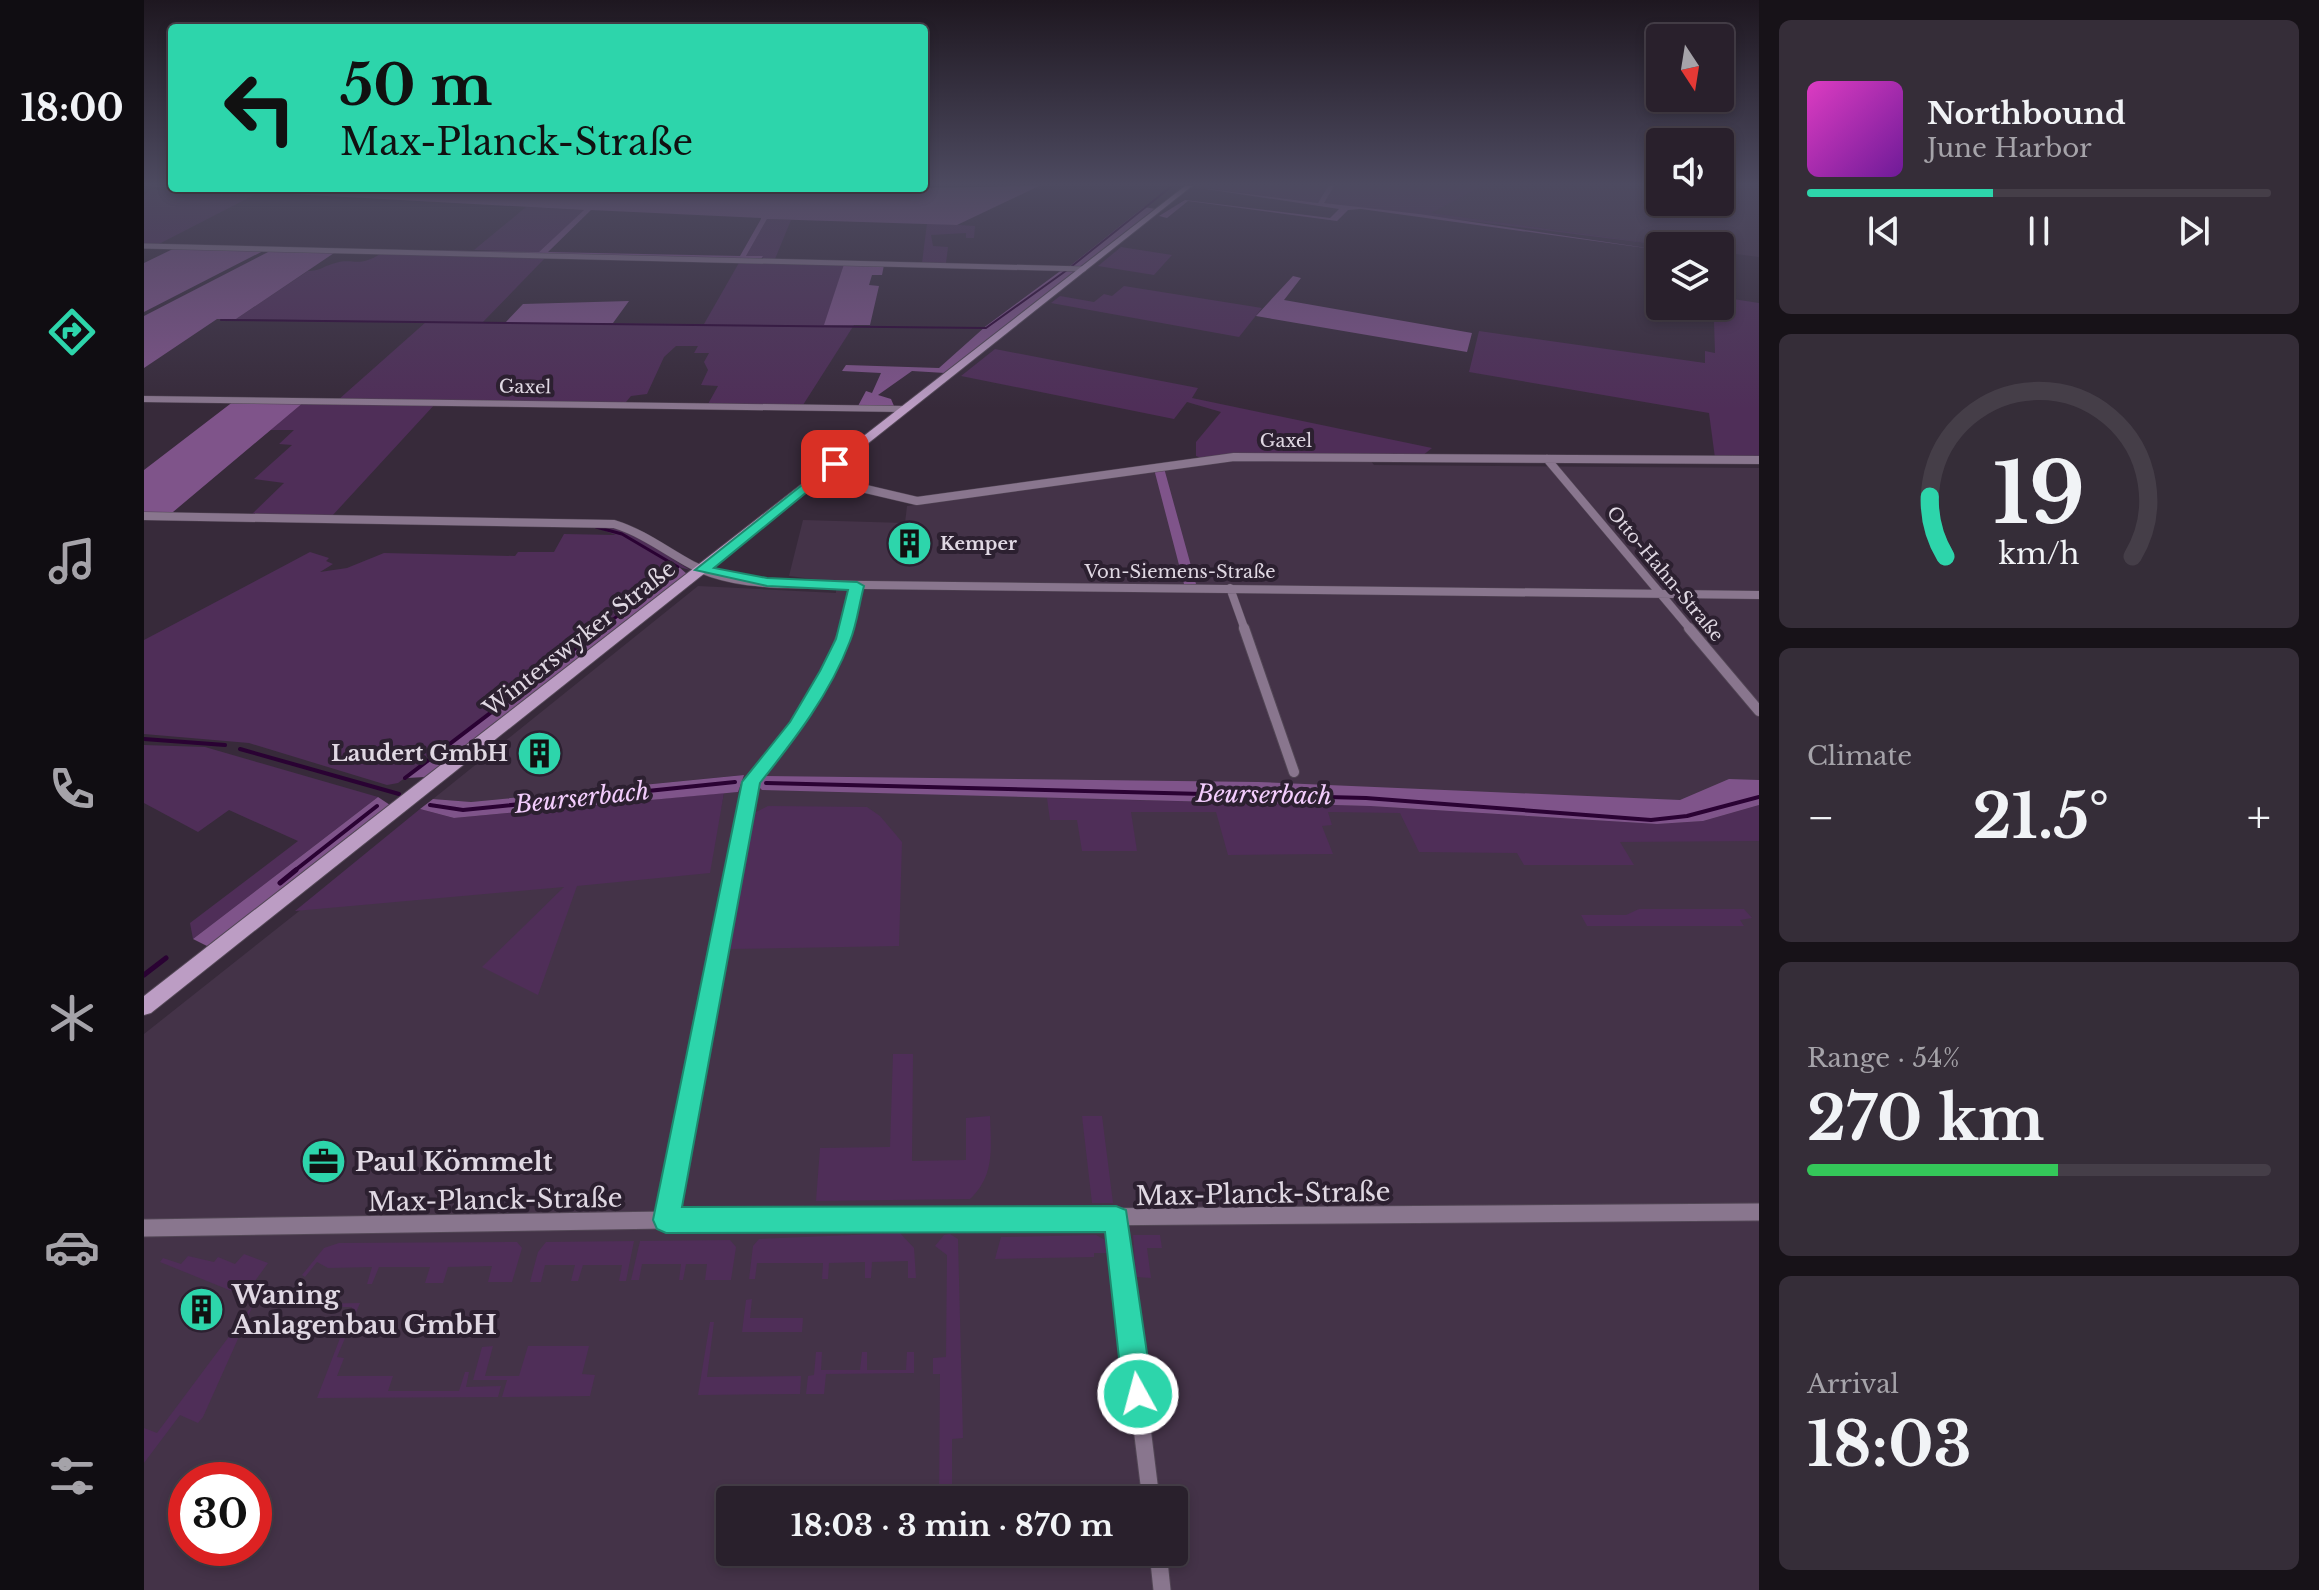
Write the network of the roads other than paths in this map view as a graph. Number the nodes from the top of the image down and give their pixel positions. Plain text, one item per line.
1 (724, 260) edge
2 (1095, 260) edge
3 (1084, 269) junction
4 (144, 399) edge
5 (905, 409) junction
6 (1547, 459) junction
7 (1759, 460) edge
8 (819, 478) junction
9 (144, 516) edge
10 (702, 570) junction
11 (857, 586) junction
12 (1230, 588) junction
13 (1660, 594) junction
14 (1759, 595) edge
15 (1759, 711) edge
16 (1294, 772) dead end
17 (144, 1007) edge
18 (1759, 1212) edge
19 (1116, 1219) junction
20 (666, 1220) junction
21 (144, 1228) edge
22 (1149, 1486) edge
23 (1159, 1566) edge
24 (1162, 1590) edge

1 - 3 street
2 - 3 street, Winterswyker Straße
3 - 5 street, Winterswyker Straße
4 - 5 street, Gaxel
5 - 8 street, Winterswyker Straße
6 - 7 street, Gaxel
6 - 8 street, Gaxel
6 - 13 street, Otto-Hahn-Straße
8 - 10 street, Winterswyker Straße
9 - 10 street, Von-Siemens-Straße
10 - 11 street, Von-Siemens-Straße
10 - 17 street, Winterswyker Straße
11 - 12 street, Von-Siemens-Straße
11 - 20 street
12 - 13 street, Von-Siemens-Straße
12 - 16 street
13 - 14 street, Von-Siemens-Straße
13 - 15 street, Otto-Hahn-Straße
18 - 19 street, Max-Planck-Straße
19 - 20 street, Max-Planck-Straße
19 - 22 street
20 - 21 street, Max-Planck-Straße
23 - 24 street

